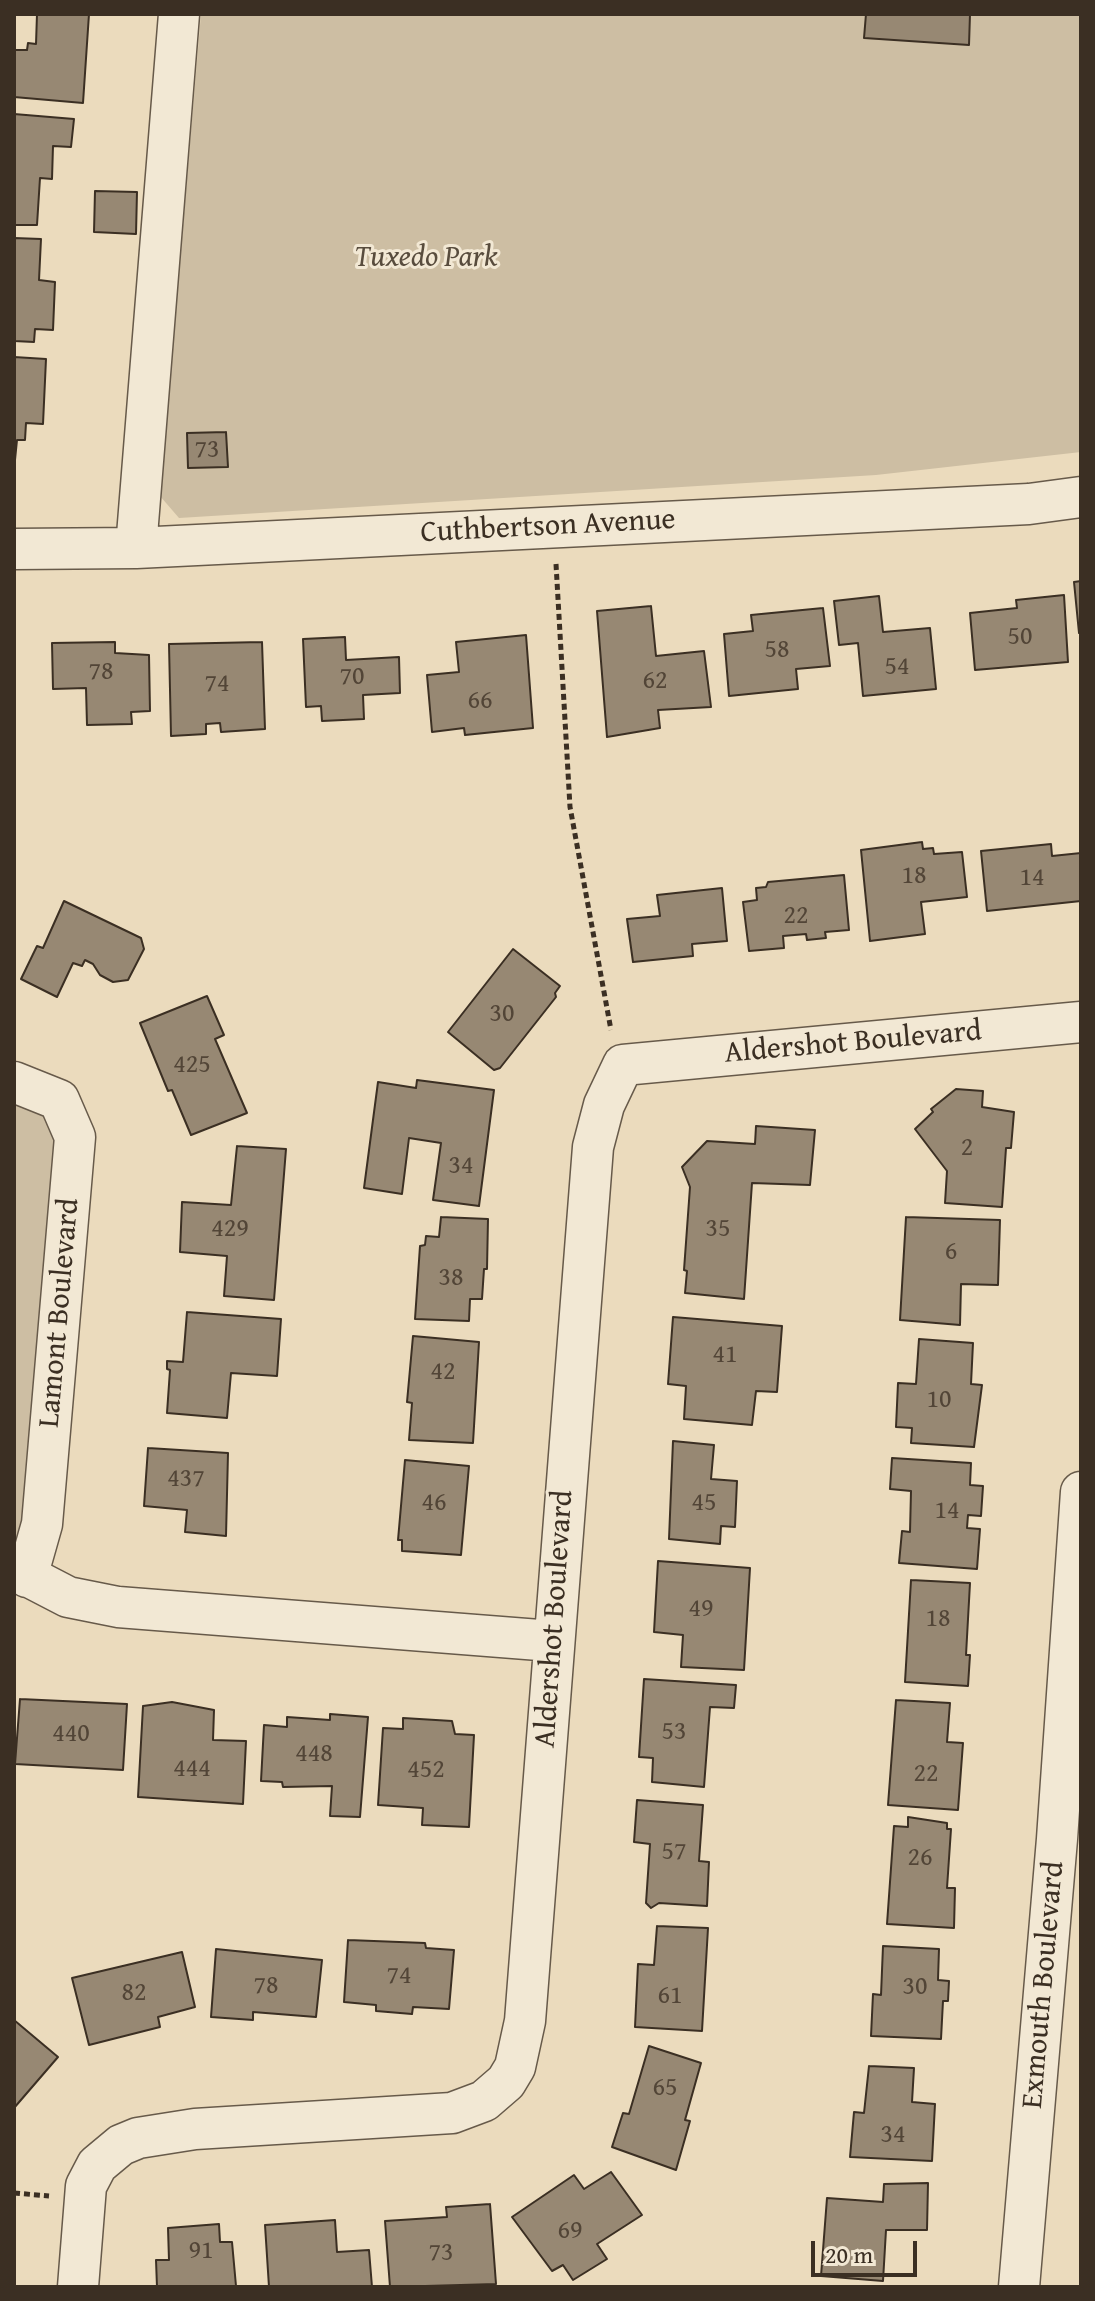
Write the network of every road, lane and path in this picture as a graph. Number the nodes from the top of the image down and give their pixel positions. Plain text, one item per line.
1 (179, 14) edge
2 (1081, 497) edge
3 (552, 527) junction
4 (136, 548) junction
5 (14, 549) edge
6 (1081, 1022) edge
7 (623, 1065) junction
8 (14, 1082) edge
9 (1081, 1492) edge
10 (20, 1573) edge
11 (552, 1641) junction
12 (1069, 1840) edge
13 (78, 2287) edge
14 (1019, 2287) edge

1 - 4 street
2 - 3 street, Cuthbertson Avenue
3 - 4 street, Cuthbertson Avenue
3 - 7 path
4 - 5 street, Cuthbertson Avenue
6 - 7 street, Aldershot Boulevard
7 - 11 street, Aldershot Boulevard
8 - 10 street, Lamont Boulevard
9 - 12 street, Exmouth Boulevard
10 - 11 street, Lamont Boulevard
11 - 13 street, Aldershot Boulevard
12 - 14 street, Exmouth Boulevard

